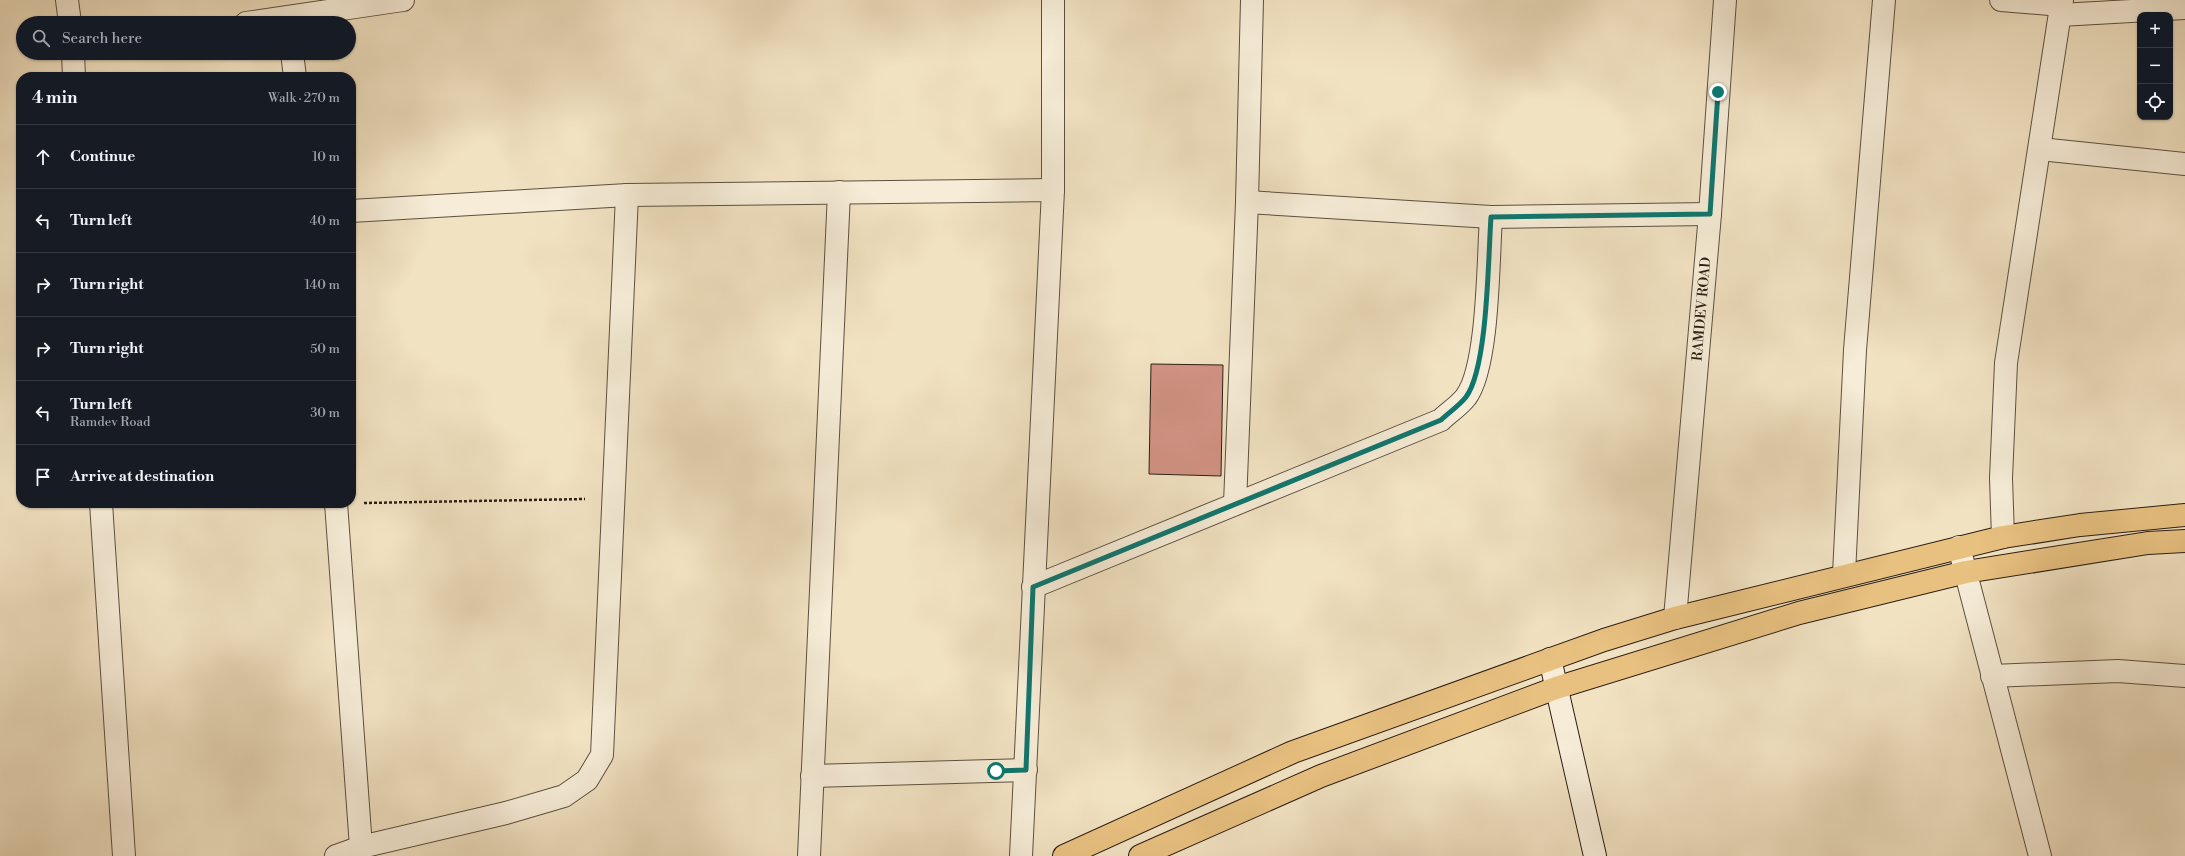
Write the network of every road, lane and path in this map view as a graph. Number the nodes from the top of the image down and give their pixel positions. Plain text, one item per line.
1 (66, 0) edge
2 (403, 0) edge
3 (1053, 0) edge
4 (1252, 0) edge
5 (1725, 0) edge
6 (1884, 0) edge
7 (2001, 0) edge
8 (2061, 7) edge
9 (2185, 8) edge
10 (69, 16) edge
11 (312, 16) edge
12 (73, 60) edge
13 (293, 60) edge
14 (74, 72) edge
15 (294, 72) edge
16 (2040, 149) junction
17 (2185, 164) edge
18 (1053, 190) junction
19 (839, 192) junction
20 (627, 195) junction
21 (1247, 202) junction
22 (356, 211) edge
23 (1710, 214) junction
24 (1491, 217) junction
25 (613, 499) junction
26 (356, 503) edge
27 (1235, 504) junction
28 (102, 508) edge
29 (336, 508) edge
30 (2185, 515) edge
31 (2003, 537) junction
32 (2185, 541) edge
33 (1959, 547) junction
34 (1966, 572) junction
35 (1844, 574) junction
36 (1033, 587) junction
37 (1675, 618) junction
38 (1550, 659) junction
39 (1992, 676) junction
40 (2185, 676) edge
41 (1556, 688) junction
42 (1026, 770) junction
43 (812, 776) junction
44 (361, 847) junction
45 (124, 856) edge
46 (336, 856) edge
47 (810, 856) edge
48 (1021, 856) edge
49 (1064, 856) edge
50 (1140, 856) edge
51 (1595, 856) edge
52 (2040, 856) edge

1 - 10 street
2 - 11 street
3 - 18 street
4 - 21 street
5 - 23 street, RAMDEV ROAD
6 - 35 street
7 - 8 street
8 - 9 street
8 - 16 street
12 - 14 street
13 - 15 street
16 - 17 street
16 - 31 street
18 - 19 street
18 - 36 street
19 - 20 street
19 - 43 street
20 - 22 street
20 - 25 street
21 - 24 street
21 - 27 street
23 - 24 street
23 - 37 street, RAMDEV ROAD
24 - 27 street
25 - 26 path
25 - 44 street
27 - 36 street
28 - 45 street
29 - 44 street
30 - 31 main road
31 - 33 main road
32 - 34 main road
33 - 34 street
33 - 35 main road
34 - 39 street
34 - 41 main road
35 - 37 main road
36 - 42 street
37 - 38 main road
38 - 41 street
38 - 49 main road
39 - 40 street
39 - 52 street
41 - 50 main road
41 - 51 street
42 - 43 street
42 - 48 street
43 - 47 street
44 - 46 street

